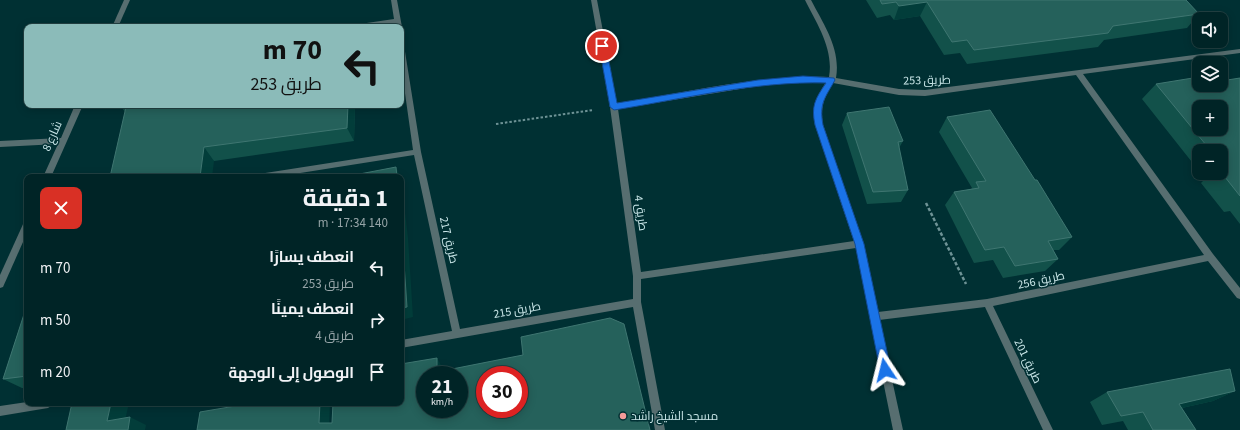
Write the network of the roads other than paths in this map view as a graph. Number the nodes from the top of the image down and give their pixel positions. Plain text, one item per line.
1 (127, 0) edge
2 (394, 0) edge
3 (594, 0) edge
4 (808, 0) edge
5 (116, 24) edge
6 (399, 24) edge
7 (1240, 51) edge
8 (404, 62) edge
9 (1079, 74) junction
10 (831, 80) junction
11 (614, 107) junction
12 (78, 108) edge
13 (63, 141) junction
14 (0, 144) edge
15 (417, 152) junction
16 (48, 174) edge
17 (274, 174) edge
18 (24, 231) edge
19 (859, 244) junction
20 (1210, 257) junction
21 (637, 276) junction
22 (0, 284) edge
23 (1240, 295) edge
24 (637, 302) junction
25 (987, 303) junction
26 (875, 316) junction
27 (457, 334) junction
28 (404, 343) edge
29 (30, 406) edge
30 (0, 411) edge
31 (660, 430) edge
32 (898, 430) edge
33 (1048, 430) edge

1 - 5 street
2 - 6 street
3 - 11 street, طريق 4
4 - 10 street
7 - 9 street, طريق 253
8 - 15 street, طريق 217
9 - 10 street, طريق 253
9 - 20 street
10 - 11 street, طريق 253
10 - 19 street
11 - 21 street, طريق 4
12 - 13 street, شارع 8
13 - 14 street
13 - 16 street, شارع 8
15 - 17 street
15 - 27 street, طريق 217
18 - 22 street
19 - 21 street
19 - 26 street
20 - 23 street
20 - 25 street, طريق 256
21 - 24 street, طريق 4
24 - 27 street, طريق 215
24 - 31 street, طريق 4
25 - 26 street, طريق 256
25 - 33 street, طريق 201
26 - 32 street
27 - 28 street, طريق 215
29 - 30 street

